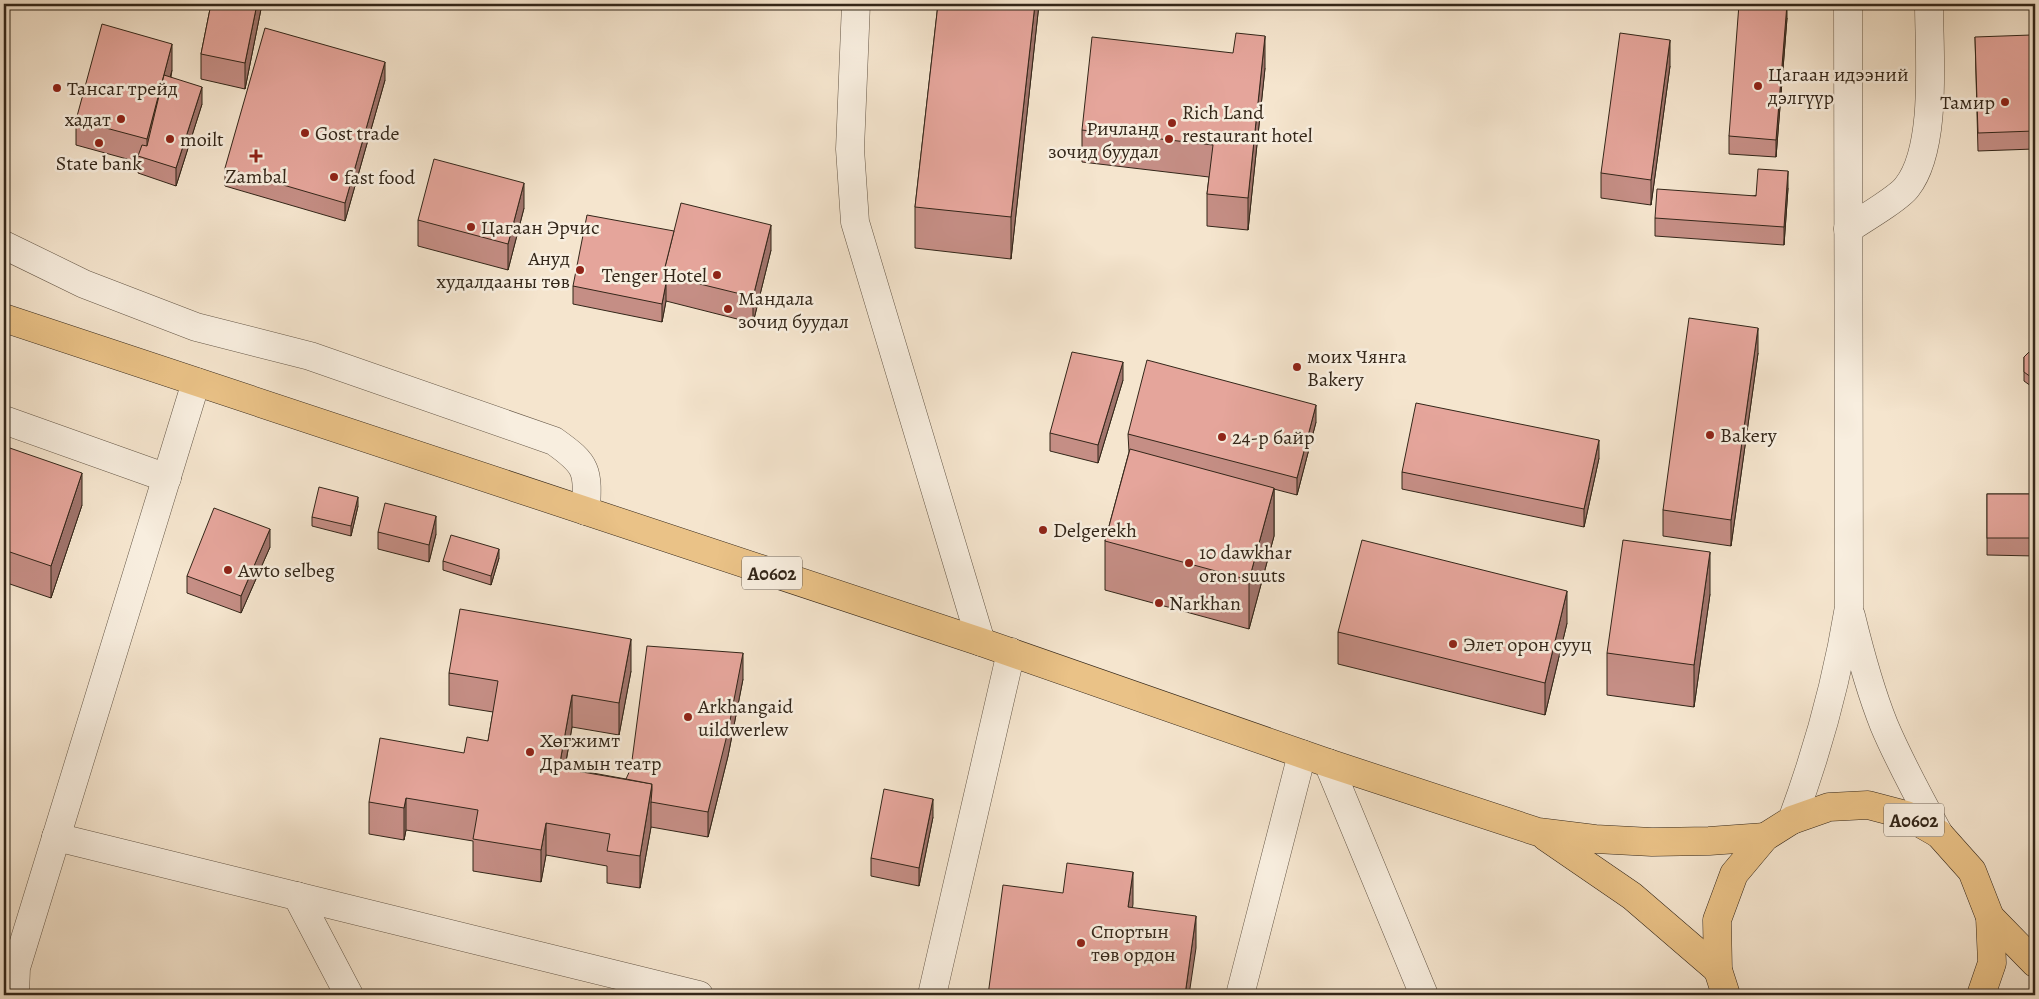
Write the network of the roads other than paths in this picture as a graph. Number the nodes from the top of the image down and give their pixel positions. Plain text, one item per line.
1 (856, 4) edge
2 (1848, 4) edge
3 (1929, 4) edge
4 (1848, 229) junction
5 (4, 245) edge
6 (4, 318) edge
7 (196, 382) junction
8 (4, 420) edge
9 (167, 478) junction
10 (586, 511) junction
11 (1848, 607) junction
12 (982, 642) junction
13 (1011, 652) junction
14 (1302, 754) junction
15 (1328, 763) junction
16 (1792, 820) junction
17 (1538, 832) junction
18 (1939, 834) junction
19 (56, 837) junction
20 (1765, 837) junction
21 (297, 896) junction
22 (1990, 916) junction
23 (13, 943) edge
24 (2035, 963) edge
25 (1718, 970) junction
26 (15, 995) edge
27 (349, 995) edge
28 (699, 995) edge
29 (932, 995) edge
30 (1240, 995) edge
31 (1424, 995) edge
32 (1726, 995) edge
33 (1981, 995) edge

1 - 12 street
2 - 4 street
3 - 4 street
4 - 11 street
5 - 10 street
6 - 7 highway, A0602
7 - 9 street
7 - 10 highway, A0602
8 - 9 street
9 - 19 street
10 - 12 highway, A0602
11 - 16 street
11 - 18 street
12 - 13 highway, A0602
13 - 14 highway, A0602
13 - 29 street
14 - 15 highway, A0602
14 - 30 street
15 - 17 highway, A0602
15 - 31 street
16 - 18 highway, A0602
16 - 20 highway, A0602
17 - 20 highway, A0602
17 - 25 highway, A0602
18 - 22 highway, A0602
19 - 21 street
19 - 23 street
20 - 25 highway, A0602
21 - 27 street
21 - 28 street
22 - 24 highway, A0602
22 - 33 highway, A0602
23 - 26 street
25 - 32 highway, A0602

